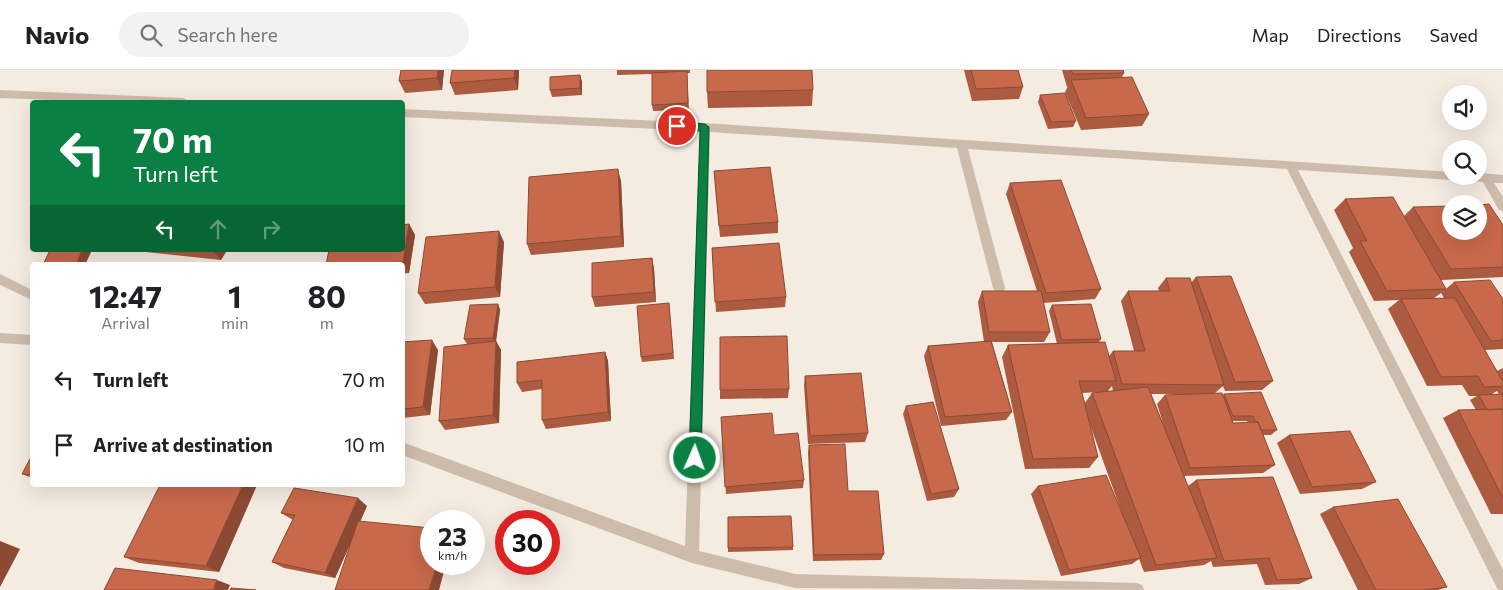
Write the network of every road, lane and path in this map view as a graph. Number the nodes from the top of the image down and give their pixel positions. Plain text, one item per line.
1 (0, 94) edge
2 (138, 100) edge
3 (405, 113) edge
4 (705, 127) junction
5 (961, 144) junction
6 (1290, 166) junction
7 (1442, 175) edge
8 (1487, 178) edge
9 (1503, 179) edge
10 (1487, 180) edge
11 (1503, 207) edge
12 (0, 279) edge
13 (999, 288) dead end
14 (30, 295) edge
15 (0, 338) edge
16 (30, 340) edge
17 (405, 449) edge
18 (692, 556) junction
19 (1503, 584) edge
20 (1137, 590) edge

1 - 2 street
3 - 4 street
4 - 5 street
4 - 18 street
5 - 6 street
5 - 13 street
6 - 7 street
6 - 19 street
8 - 9 street
10 - 11 street
12 - 14 street
15 - 16 street
17 - 18 street
18 - 20 street

